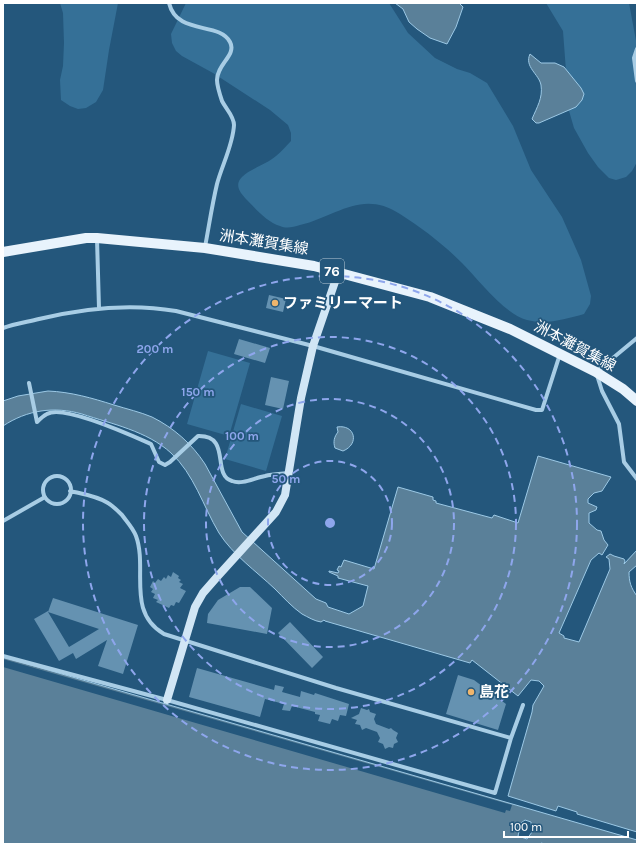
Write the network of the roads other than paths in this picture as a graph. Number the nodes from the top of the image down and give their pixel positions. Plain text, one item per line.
1 (169, 3) edge
2 (637, 49) edge
3 (637, 82) edge
4 (97, 238) junction
5 (205, 248) junction
6 (3, 252) edge
7 (338, 273) junction
8 (99, 308) junction
9 (3, 328) edge
10 (637, 338) edge
11 (313, 346) junction
12 (560, 354) junction
13 (596, 372) junction
14 (29, 383) dead end
15 (637, 401) edge
16 (290, 473) junction
17 (637, 479) edge
18 (70, 491) junction
19 (45, 497) junction
20 (3, 521) edge
21 (185, 642) junction
22 (3, 656) edge
23 (167, 700) junction
24 (523, 705) dead end
25 (512, 738) junction

1 - 5 street
2 - 3 street
4 - 5 main road, 洲本灘賀集線 / 76
4 - 6 main road, 洲本灘賀集線 / 76
4 - 8 street
5 - 7 main road, 洲本灘賀集線 / 76
7 - 11 street
7 - 12 main road, 洲本灘賀集線 / 76
8 - 9 street
8 - 11 street
10 - 13 street
11 - 12 street
11 - 16 street
12 - 13 main road, 洲本灘賀集線 / 76
13 - 15 main road, 洲本灘賀集線 / 76
13 - 17 street
14 - 16 street
16 - 21 street
18 - 19 street
18 - 19 street
18 - 21 street
19 - 20 street
21 - 23 street
21 - 25 street
22 - 23 street
23 - 25 street
24 - 25 street

